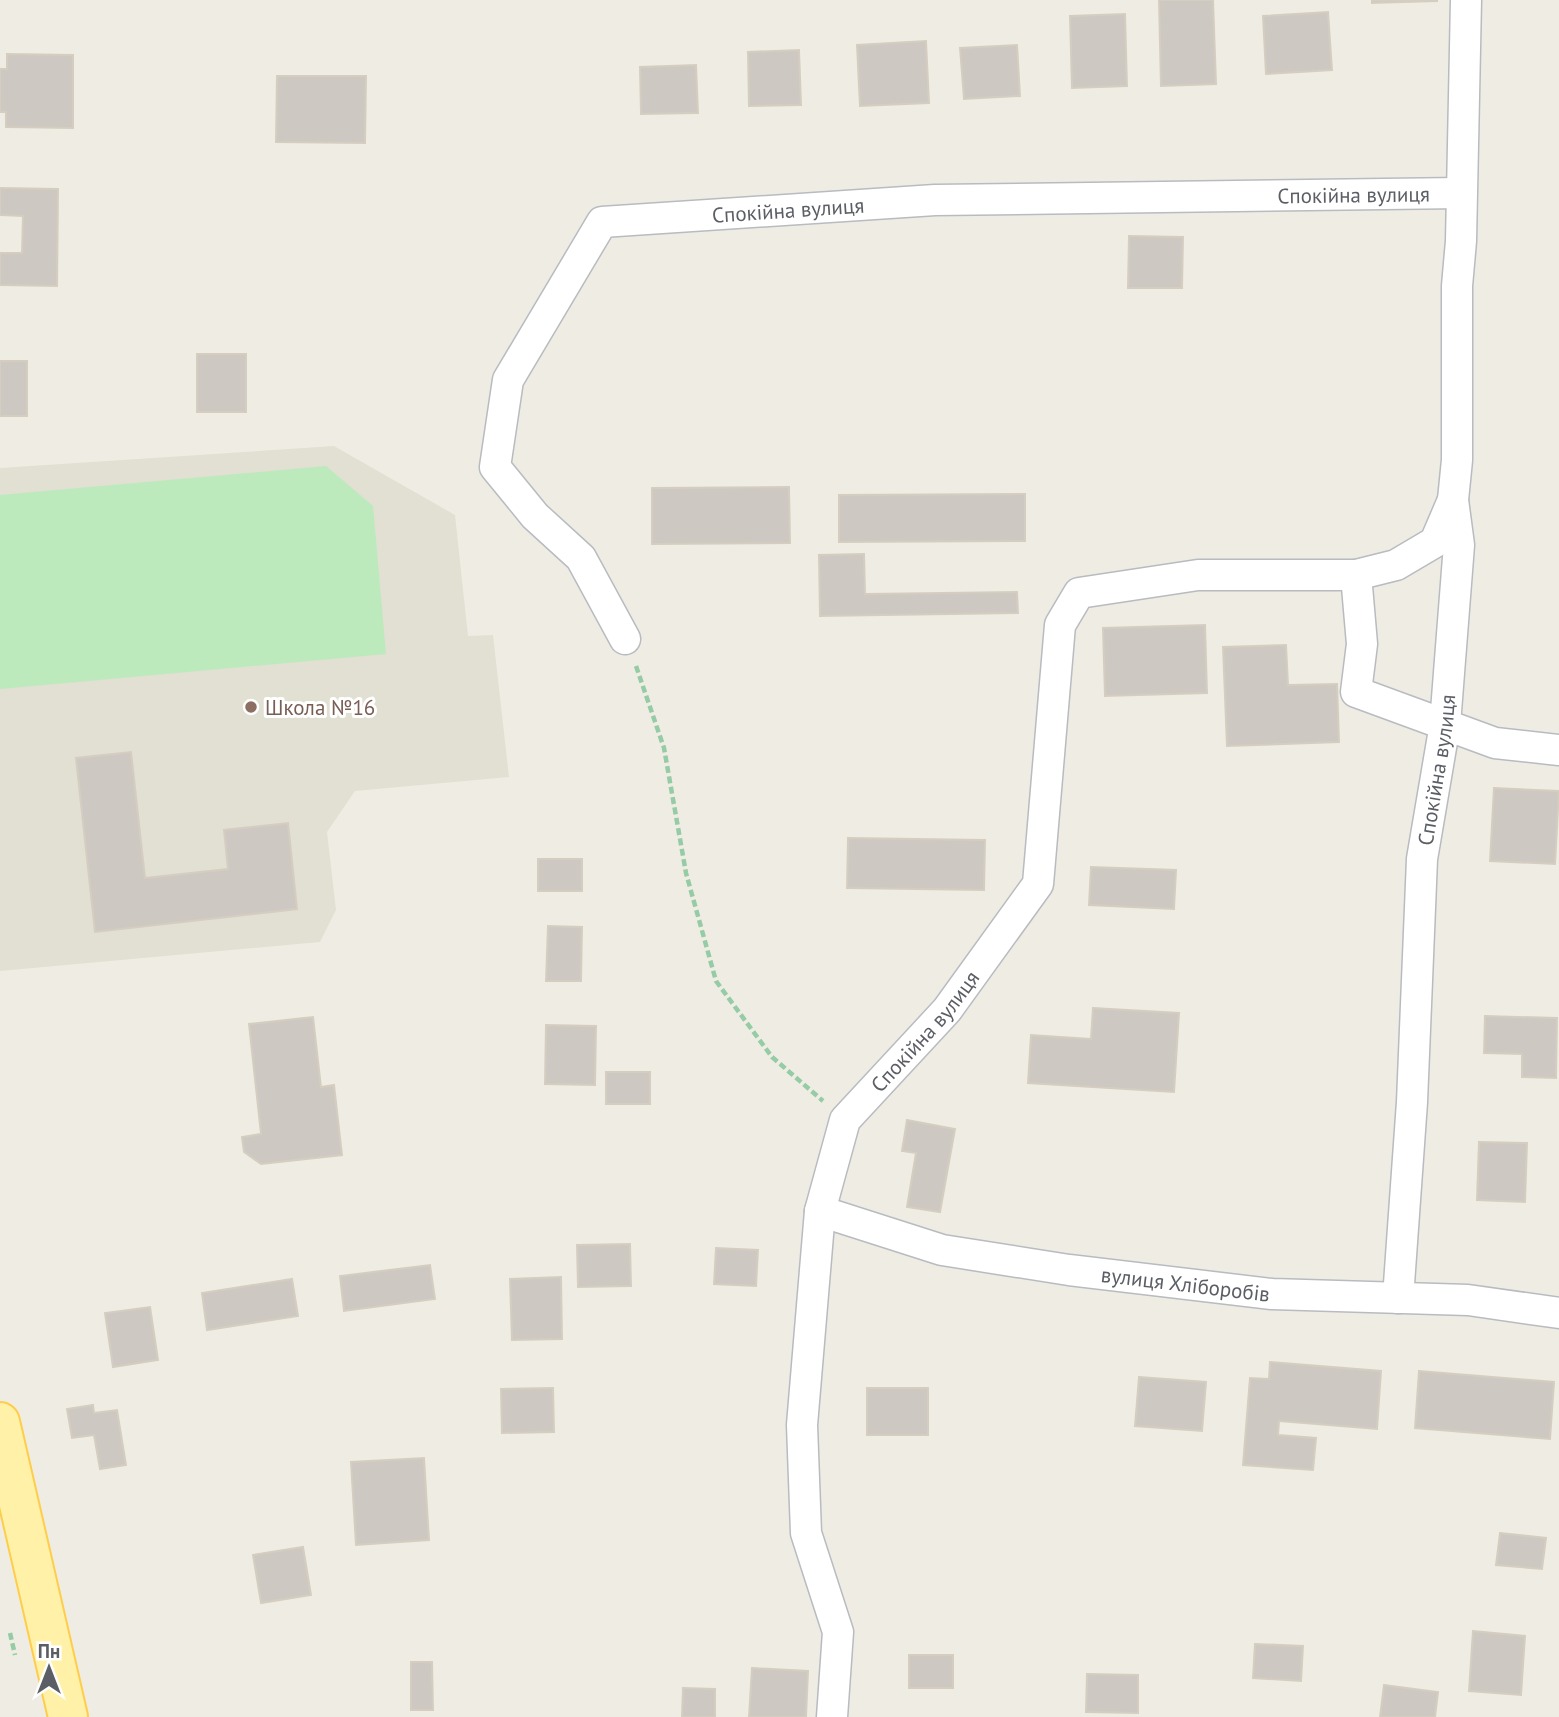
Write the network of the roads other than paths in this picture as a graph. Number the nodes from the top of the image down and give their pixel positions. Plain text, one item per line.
1 (1466, 0) edge
2 (1461, 193) junction
3 (1453, 500) junction
4 (1356, 575) junction
5 (625, 639) road end
6 (1444, 724) junction
7 (1559, 750) edge
8 (820, 1211) junction
9 (1398, 1298) junction
10 (1559, 1313) edge
11 (0, 1422) edge
12 (68, 1717) edge
13 (832, 1717) edge

1 - 2 street, Спокійна вулиця
2 - 3 street, Спокійна вулиця
2 - 5 street, Спокійна вулиця
3 - 4 street
3 - 6 street, Спокійна вулиця
4 - 6 street
4 - 8 street, Спокійна вулиця
6 - 7 street
6 - 9 street, Спокійна вулиця
8 - 9 street, вулиця Хліборобів
8 - 13 street, Спокійна вулиця
9 - 10 street, вулиця Хліборобів
11 - 12 main road

